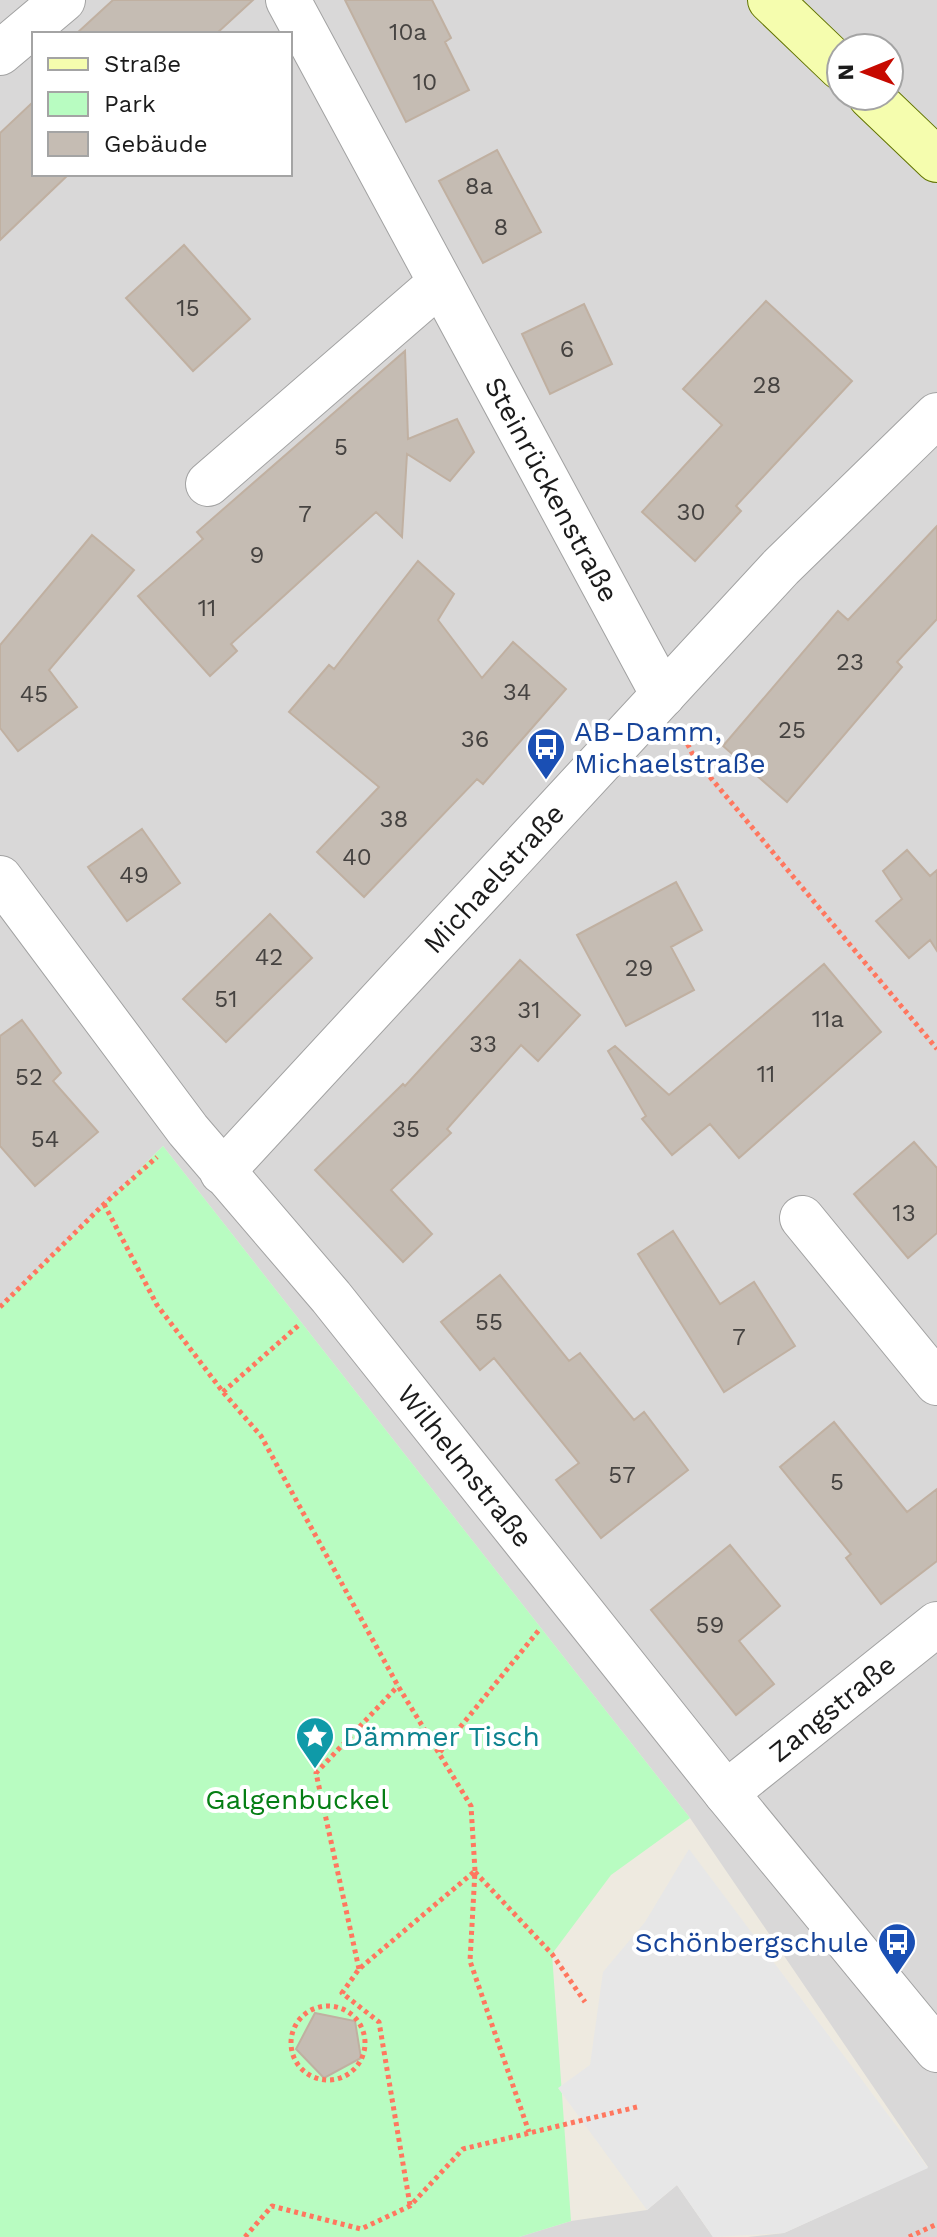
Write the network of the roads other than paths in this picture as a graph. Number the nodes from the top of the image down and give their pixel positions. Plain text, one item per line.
1 (63, 0) edge
2 (288, 0) edge
3 (770, 0) edge
4 (0, 53) edge
5 (825, 53) edge
6 (887, 112) edge
7 (937, 160) edge
8 (440, 283) junction
9 (937, 415) edge
10 (208, 484) dead end
11 (663, 695) junction
12 (0, 878) edge
13 (222, 1172) junction
14 (802, 1218) dead end
15 (937, 1383) edge
16 (937, 1624) edge
17 (726, 1793) junction
18 (937, 2050) edge

1 - 4 street
2 - 8 street, Steinrückenstraße
3 - 5 main road
6 - 7 main road
8 - 10 street
8 - 11 street, Steinrückenstraße
9 - 11 street, Michaelstraße
11 - 13 street, Michaelstraße
12 - 13 street, Wilhelmstraße
13 - 17 street, Wilhelmstraße
14 - 15 street
16 - 17 street, Zangstraße
17 - 18 street, Wilhelmstraße

